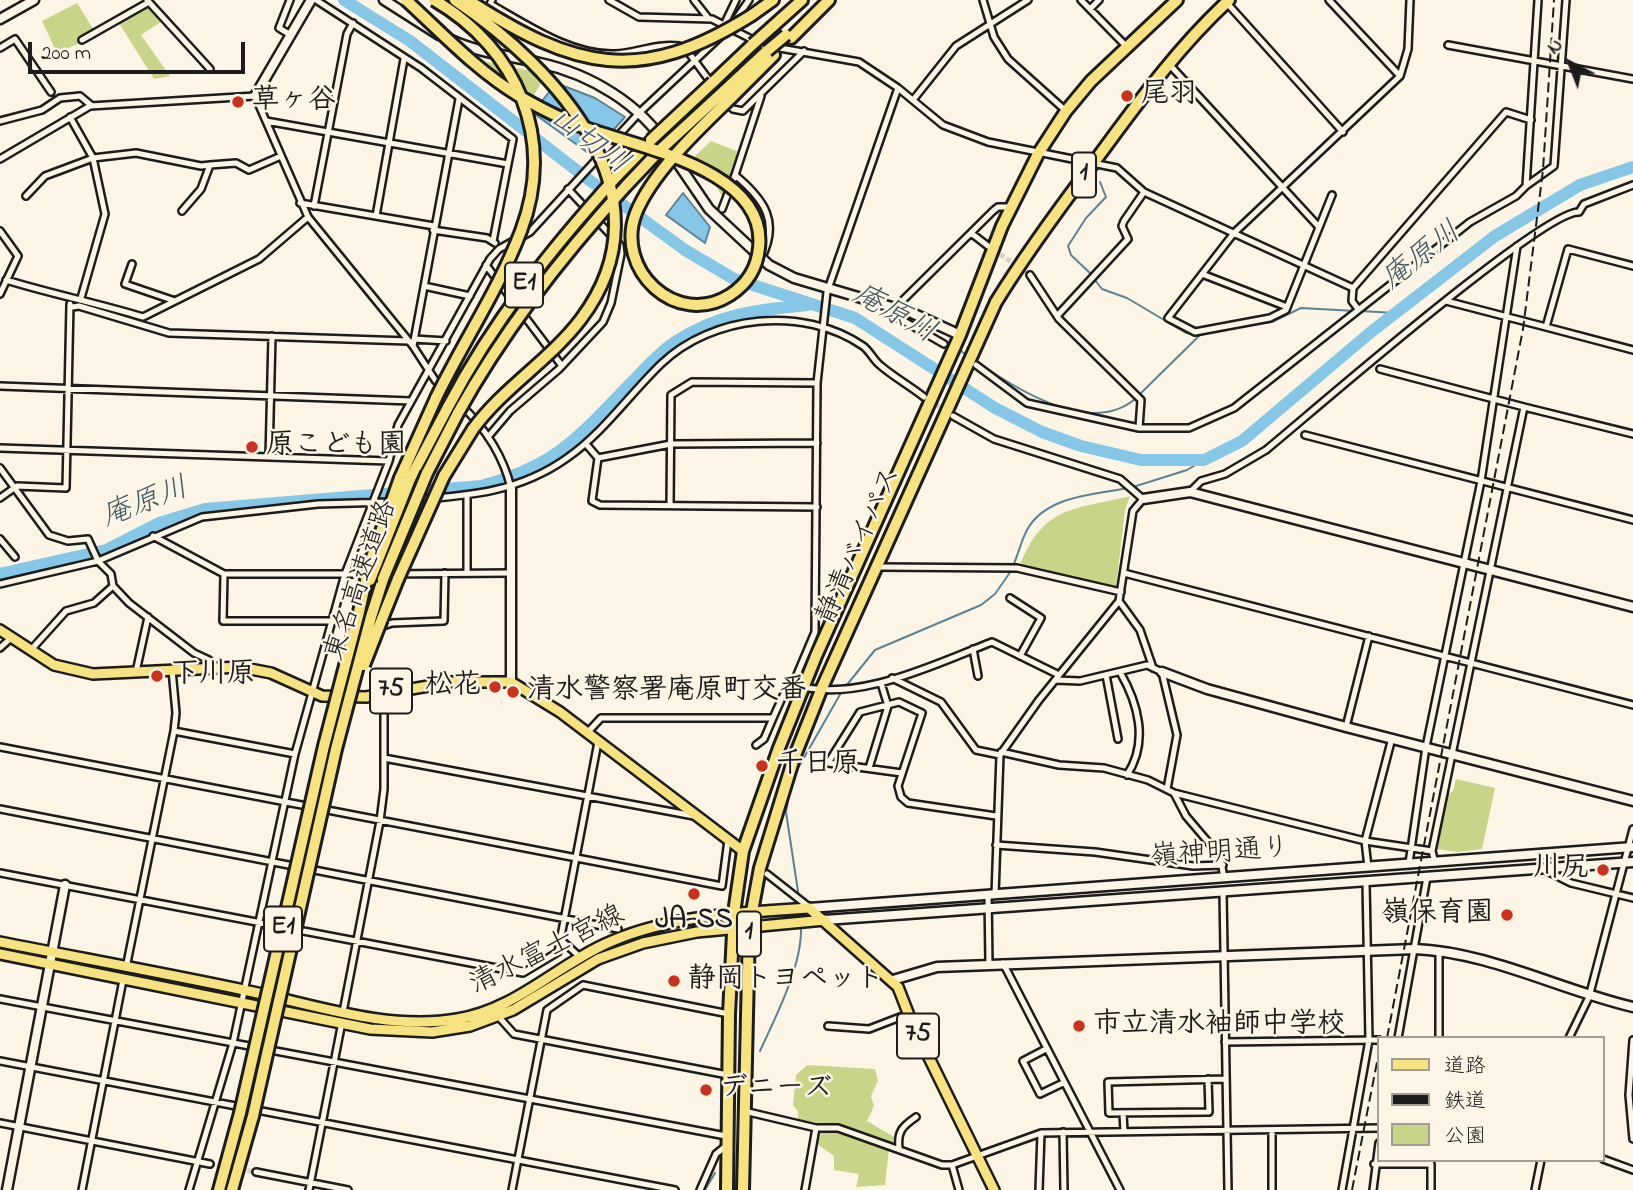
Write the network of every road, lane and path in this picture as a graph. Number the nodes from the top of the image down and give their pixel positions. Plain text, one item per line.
1 (34, 0) edge
2 (290, 0) edge
3 (311, 0) edge
4 (316, 0) edge
5 (384, 0) edge
6 (405, 0) edge
7 (434, 0) edge
8 (455, 0) edge
9 (468, 0) edge
10 (492, 0) edge
11 (609, 0) edge
12 (694, 0) edge
13 (736, 0) edge
14 (749, 0) edge
15 (773, 0) edge
16 (802, 0) edge
17 (827, 0) edge
18 (983, 0) edge
19 (1028, 0) edge
20 (1081, 0) edge
21 (1099, 0) edge
22 (1329, 0) edge
23 (1410, 0) edge
24 (1538, 0) edge
25 (1566, 0) edge
26 (148, 1) edge
27 (1175, 1) edge
28 (1227, 1) edge
29 (1090, 9) junction
30 (0, 19) edge
31 (709, 19) junction
32 (353, 23) junction
33 (991, 24) junction
34 (727, 27) junction
35 (289, 34) junction
36 (82, 40) dead end
37 (1126, 46) junction
38 (1448, 46) dead end
39 (0, 48) edge
40 (804, 51) junction
41 (404, 59) junction
42 (1535, 61) junction
43 (694, 62) junction
44 (1168, 63) junction
45 (1564, 67) junction
46 (210, 69) dead end
47 (1400, 76) junction
48 (1633, 79) edge
49 (898, 88) junction
50 (51, 92) dead end
51 (762, 94) junction
52 (727, 95) junction
53 (255, 96) junction
54 (459, 99) junction
55 (913, 100) junction
56 (92, 106) junction
57 (1066, 111) junction
58 (639, 113) junction
59 (70, 117) junction
60 (1531, 120) junction
61 (0, 121) edge
62 (266, 121) junction
63 (330, 132) junction
64 (1343, 132) junction
65 (390, 143) junction
66 (448, 153) junction
67 (1038, 154) junction
68 (281, 156) junction
69 (93, 158) junction
70 (0, 159) edge
71 (509, 164) junction
72 (210, 165) junction
73 (1092, 165) junction
74 (735, 175) junction
75 (1633, 185) edge
76 (571, 186) junction
77 (1526, 186) junction
78 (1283, 188) junction
79 (1144, 192) junction
80 (1332, 195) dead end
81 (26, 196) dead end
82 (300, 203) junction
83 (314, 206) junction
84 (1011, 207) junction
85 (722, 209) dead end
86 (182, 211) dead end
87 (376, 216) junction
88 (308, 217) junction
89 (1318, 226) junction
90 (434, 228) junction
91 (0, 231) edge
92 (971, 233) junction
93 (1234, 233) junction
94 (493, 241) junction
95 (988, 246) tunnel mouth
96 (1517, 246) junction
97 (499, 248) junction
98 (761, 259) junction
99 (132, 264) dead end
100 (486, 265) junction
101 (1304, 265) junction
102 (1633, 266) edge
103 (1202, 274) junction
104 (1030, 275) tunnel mouth
105 (6, 280) junction
106 (424, 286) junction
107 (1353, 288) junction
108 (827, 290) junction
109 (0, 294) edge
110 (470, 296) junction
111 (81, 298) junction
112 (66, 299) junction
113 (175, 301) junction
114 (1446, 301) junction
115 (72, 307) junction
116 (1287, 307) junction
117 (894, 308) junction
118 (1357, 309) junction
119 (1057, 316) junction
120 (1506, 317) junction
121 (822, 326) junction
122 (1546, 327) junction
123 (960, 335) junction
124 (272, 336) junction
125 (446, 341) junction
126 (412, 342) junction
127 (944, 344) tunnel mouth
128 (1633, 350) edge
129 (562, 366) junction
130 (970, 367) junction
131 (1380, 369) dead end
132 (430, 372) junction
133 (817, 383) junction
134 (0, 386) edge
135 (71, 389) junction
136 (271, 396) junction
137 (924, 397) tunnel mouth
138 (1494, 399) junction
139 (411, 401) junction
140 (1524, 407) junction
141 (453, 410) junction
142 (953, 415) tunnel mouth
143 (1139, 428) junction
144 (1304, 435) dead end
145 (1633, 435) edge
146 (488, 437) junction
147 (817, 443) junction
148 (586, 444) junction
149 (671, 444) junction
150 (0, 447) edge
151 (68, 450) junction
152 (269, 457) junction
153 (598, 458) junction
154 (389, 461) junction
155 (0, 468) edge
156 (405, 478) junction
157 (1481, 481) junction
158 (510, 486) junction
159 (14, 488) junction
160 (1507, 488) junction
161 (1190, 492) junction
162 (467, 496) junction
163 (0, 498) edge
164 (1143, 499) junction
165 (373, 502) junction
166 (670, 506) junction
167 (817, 507) junction
168 (1633, 520) edge
169 (153, 536) junction
170 (0, 539) edge
171 (15, 557) dead end
172 (97, 558) junction
173 (1464, 563) junction
174 (878, 567) junction
175 (1491, 570) junction
176 (444, 573) junction
177 (467, 573) junction
178 (512, 573) junction
179 (1124, 573) junction
180 (224, 574) junction
181 (345, 574) junction
182 (0, 584) edge
183 (113, 586) junction
184 (1121, 592) junction
185 (1010, 598) dead end
186 (1119, 601) junction
187 (1633, 607) edge
188 (148, 617) junction
189 (376, 618) junction
190 (331, 621) junction
191 (0, 630) edge
192 (1369, 636) junction
193 (11, 638) junction
194 (0, 648) edge
195 (973, 649) junction
196 (30, 651) junction
197 (1020, 656) junction
198 (1445, 656) junction
199 (1474, 662) junction
200 (214, 668) junction
201 (172, 670) junction
202 (1158, 670) junction
203 (135, 672) junction
204 (1120, 672) junction
205 (1106, 675) junction
206 (978, 676) dead end
207 (1058, 677) junction
208 (891, 678) junction
209 (511, 681) junction
210 (881, 683) junction
211 (798, 685) junction
212 (821, 690) junction
213 (384, 692) junction
214 (313, 693) junction
215 (1633, 705) edge
216 (888, 706) junction
217 (773, 718) junction
218 (1346, 727) junction
219 (174, 732) junction
220 (587, 733) junction
221 (1392, 738) junction
222 (1118, 739) dead end
223 (598, 742) junction
224 (756, 745) dead end
225 (0, 747) edge
226 (1426, 747) junction
227 (295, 754) junction
228 (1001, 754) junction
229 (1454, 755) junction
230 (384, 758) junction
231 (869, 768) junction
232 (902, 773) junction
233 (1128, 775) junction
234 (162, 779) junction
235 (1167, 789) junction
236 (1174, 793) junction
237 (587, 797) junction
238 (1633, 801) edge
239 (284, 803) junction
240 (0, 810) edge
241 (699, 816) junction
242 (996, 816) junction
243 (380, 821) junction
244 (1633, 829) edge
245 (150, 839) junction
246 (729, 840) junction
247 (1366, 841) junction
248 (996, 845) junction
249 (1631, 847) edge
250 (1410, 848) junction
251 (743, 851) junction
252 (1432, 851) junction
253 (576, 858) junction
254 (1628, 862) edge
255 (271, 863) junction
256 (1435, 863) junction
257 (1223, 865) junction
258 (1409, 865) junction
259 (1368, 867) junction
260 (1543, 869) junction
261 (0, 873) edge
262 (767, 874) dead end
263 (1427, 877) junction
264 (1224, 878) junction
265 (369, 881) junction
266 (1366, 881) junction
267 (65, 885) junction
268 (1223, 892) junction
269 (1615, 894) junction
270 (991, 895) junction
271 (1633, 898) edge
272 (138, 899) junction
273 (989, 907) junction
274 (809, 908) junction
275 (752, 912) junction
276 (734, 913) junction
277 (564, 919) junction
278 (825, 920) junction
279 (257, 923) junction
280 (749, 928) junction
281 (618, 929) dead end
282 (732, 929) junction
283 (560, 939) junction
284 (356, 941) junction
285 (0, 942) edge
286 (1368, 949) junction
287 (1415, 949) junction
288 (1439, 950) junction
289 (52, 952) junction
290 (0, 954) edge
291 (1223, 956) junction
292 (580, 957) junction
293 (1003, 963) junction
294 (50, 964) junction
295 (989, 964) junction
296 (126, 968) junction
297 (123, 979) junction
298 (893, 980) junction
299 (245, 990) junction
300 (1589, 997) junction
301 (0, 999) edge
302 (242, 1004) junction
303 (42, 1007) junction
304 (1633, 1007) edge
305 (729, 1014) junction
306 (908, 1014) junction
307 (498, 1016) junction
308 (342, 1017) junction
309 (116, 1021) junction
310 (828, 1026) dead end
311 (1398, 1036) edge
312 (1439, 1036) edge
313 (1570, 1036) edge
314 (542, 1040) junction
315 (1369, 1040) junction
316 (1378, 1040) edge
317 (1633, 1040) edge
318 (1225, 1042) junction
319 (233, 1043) junction
320 (1045, 1049) junction
321 (0, 1061) edge
322 (333, 1062) junction
323 (31, 1067) junction
324 (728, 1075) junction
325 (1208, 1079) junction
326 (1226, 1079) junction
327 (105, 1080) junction
328 (1063, 1083) junction
329 (531, 1100) junction
330 (218, 1102) junction
331 (744, 1111) junction
332 (1123, 1113) junction
333 (916, 1117) dead end
334 (252, 1121) junction
335 (321, 1123) junction
336 (0, 1124) edge
337 (19, 1127) junction
338 (816, 1128) junction
339 (1378, 1128) edge
340 (1354, 1129) junction
341 (1227, 1130) junction
342 (1272, 1130) junction
343 (1063, 1132) junction
344 (1091, 1132) junction
345 (1124, 1132) junction
346 (1041, 1133) junction
347 (1633, 1139) edge
348 (92, 1141) junction
349 (726, 1141) junction
350 (1378, 1147) edge
351 (900, 1148) junction
352 (976, 1156) junction
353 (1605, 1160) edge
354 (197, 1161) junction
355 (517, 1161) junction
356 (1541, 1162) edge
357 (210, 1164) tunnel mouth
358 (953, 1164) junction
359 (1374, 1164) junction
360 (1633, 1170) edge
361 (256, 1172) tunnel mouth
362 (309, 1186) edge
363 (0, 1188) edge
364 (8, 1190) edge
365 (82, 1190) edge
366 (189, 1190) edge
367 (219, 1190) edge
368 (232, 1190) edge
369 (240, 1190) edge
370 (348, 1190) edge
371 (512, 1190) edge
372 (675, 1190) edge
373 (700, 1190) edge
374 (727, 1190) edge
375 (743, 1190) edge
376 (805, 1190) edge
377 (959, 1190) edge
378 (994, 1190) edge
379 (1039, 1190) edge
380 (1064, 1190) edge
381 (1120, 1190) edge
382 (1228, 1190) edge
383 (1272, 1190) edge
384 (1342, 1190) edge
385 (1373, 1190) edge
386 (1431, 1190) edge
387 (1535, 1190) edge

1 - 30 street
2 - 35 street
3 - 35 street
4 - 32 street
5 - 58 street
6 - 52 highway, bridge
7 - 156 highway, bridge
8 - 189 highway, bridge
9 - 15 highway, bridge
10 - 43 street
11 - 31 street
12 - 31 street
13 - 34 street
14 - 34 street
16 - 141 highway, 東名高速道路 / E1, bridge
17 - 52 highway, 東名高速道路, bridge
18 - 33 street
19 - 33 street
20 - 29 street
21 - 29 street
22 - 47 street
23 - 47 street
24 - 42 street
25 - 45 street
26 - 36 street
26 - 46 street
27 - 37 highway, 静清バイパス / 1
28 - 44 highway, 静清バイパス / 1
28 - 64 street
29 - 37 street
31 - 34 street
32 - 41 street
32 - 63 street
33 - 55 street
33 - 57 street
34 - 40 street
34 - 43 street
35 - 53 street
37 - 57 highway, 静清バイパス / 1
38 - 42 street
39 - 50 street
40 - 49 street
40 - 51 street
41 - 54 street
41 - 65 street
42 - 45 street
42 - 60 street
43 - 51 street
43 - 58 street
44 - 73 highway, 静清バイパス / 1
44 - 78 street
45 - 48 street
45 - 77 street
47 - 64 street
49 - 55 street
49 - 108 street
51 - 74 street
52 - 141 highway, 東名高速道路 / E1, bridge
53 - 56 street
53 - 62 street
54 - 66 street
54 - 71 street
55 - 67 street
56 - 59 street
56 - 61 street
57 - 67 highway, 静清バイパス / 1
58 - 76 street
58 - 98 street
59 - 69 street
59 - 70 street
60 - 77 street
60 - 107 street
62 - 63 street
62 - 68 street
63 - 65 street
63 - 83 street
64 - 78 street
65 - 66 street
65 - 87 street
66 - 71 street
66 - 90 street
67 - 73 street
67 - 84 highway, 静清バイパス / 1
68 - 72 street
68 - 82 street
69 - 72 street
69 - 81 street
69 - 111 street
71 - 94 street
72 - 86 street
73 - 79 street
73 - 130 highway, 静清バイパス / 1
74 - 85 street
74 - 98 street
75 - 96 street
76 - 97 street
76 - 129 street
77 - 118 street
78 - 89 street
78 - 93 street
79 - 93 street
79 - 119 street
80 - 89 street
82 - 83 street
82 - 88 street
83 - 87 street
84 - 92 street
84 - 123 highway, 静清バイパス / 1
87 - 90 street
88 - 113 street
88 - 126 street
89 - 101 street
90 - 94 street
90 - 106 street
91 - 105 street
92 - 95 street
92 - 117 street
93 - 101 street
93 - 103 street
94 - 97 street
96 - 114 street
96 - 120 street
97 - 100 street
98 - 108 street
99 - 113 street
100 - 110 street
100 - 129 street
101 - 107 street
101 - 116 street
102 - 122 street
103 - 116 street
103 - 116 street
104 - 119 street
105 - 109 street
105 - 112 street
106 - 110 street
106 - 126 street
107 - 118 street
108 - 117 street
108 - 121 street
110 - 125 street
111 - 112 street
111 - 113 street
112 - 115 street
114 - 120 street
114 - 161 street
115 - 124 street
115 - 135 street
117 - 123 street
117 - 127 street
118 - 143 street
119 - 143 street
120 - 122 street
120 - 138 street
121 - 133 street
121 - 137 street
121 - 148 street
122 - 128 street
123 - 211 highway, 静清バイパス / 1
124 - 126 street
124 - 136 street
125 - 126 street
125 - 132 street
126 - 132 street
129 - 146 street
130 - 143 street
130 - 174 highway, 静清バイパス / 1
131 - 138 street
132 - 139 street
132 - 146 street
133 - 147 street
133 - 149 street
134 - 135 street
135 - 136 street
135 - 151 street
136 - 139 street
136 - 152 street
138 - 140 street
138 - 157 street
139 - 154 street
140 - 145 street
140 - 160 street
141 - 156 highway, 東名高速道路 / E1
141 - 189 highway, 東名高速道路 / E1, bridge
142 - 164 street
144 - 157 street
146 - 158 street
147 - 149 street
147 - 167 street
148 - 153 street
148 - 158 street
149 - 153 street
149 - 166 street
150 - 151 street
151 - 152 street
151 - 159 street
152 - 154 street
153 - 166 street
154 - 165 street
155 - 159 street
156 - 367 highway, 東名高速道路 / E1, bridge
157 - 160 street
157 - 173 street
158 - 162 street
158 - 178 street
159 - 163 street
159 - 172 street
160 - 168 street
160 - 175 street
161 - 164 street
161 - 173 street
162 - 165 street
162 - 177 street
164 - 179 street
165 - 169 street
165 - 181 street
166 - 167 street
167 - 211 street
169 - 172 street
169 - 180 street
170 - 171 street
172 - 182 street
172 - 183 street
173 - 175 street
173 - 198 street
174 - 184 street
174 - 212 highway, 静清バイパス / 1
175 - 187 street
175 - 199 street
176 - 177 street
176 - 181 street
176 - 190 street
177 - 178 street
178 - 209 street
179 - 184 street
179 - 192 street
180 - 181 street
180 - 190 street
181 - 190 street
183 - 188 street
183 - 196 street
184 - 186 street
185 - 197 street
186 - 202 street
186 - 207 street
188 - 200 street
188 - 203 street
189 - 334 highway, 東名高速道路 / E1, bridge
190 - 214 street
191 - 193 main road, 75
192 - 198 street
192 - 218 street
193 - 194 street
193 - 196 main road, 75
195 - 197 street
195 - 206 street
195 - 208 street
196 - 203 main road, 75
197 - 207 street
198 - 199 street
198 - 226 street
199 - 215 street
199 - 229 street
200 - 201 main road, 75
200 - 214 main road, 75
201 - 203 main road, 75
201 - 219 street
202 - 204 street
202 - 218 street
202 - 235 street
204 - 205 street
204 - 233 street
205 - 207 street
205 - 222 street
207 - 228 street
208 - 210 street
208 - 228 street
209 - 213 main road, 75
209 - 220 main road
210 - 212 street
210 - 216 street
211 - 212 street
211 - 217 street
211 - 251 highway, 静清バイパス / 1
212 - 275 highway, 静清バイパス / 1
213 - 214 main road, 75
213 - 230 street
214 - 227 street
216 - 231 street
216 - 231 street
216 - 232 street
217 - 220 street
217 - 224 street
218 - 221 street
219 - 227 street
219 - 234 street
220 - 223 main road
221 - 226 street
221 - 247 street
223 - 237 street
223 - 241 main road
225 - 234 street
226 - 229 street
226 - 250 street
227 - 239 street
228 - 233 street
228 - 242 street
229 - 238 street
229 - 252 street
230 - 237 street
230 - 243 street
231 - 232 street
232 - 242 street
233 - 235 street
234 - 239 street
234 - 245 street
235 - 236 street
236 - 247 street
236 - 257 street
237 - 241 street
237 - 253 street
239 - 243 street
239 - 255 street
240 - 245 street
241 - 246 main road
242 - 248 street
243 - 253 street
243 - 265 street
244 - 249 street
245 - 255 street
245 - 272 street
246 - 251 main road
246 - 253 street
247 - 250 street
247 - 259 street
248 - 257 street
248 - 270 street
249 - 254 street
249 - 256 street, 嶺神明通り
250 - 252 street
250 - 258 street
251 - 276 highway, 静清バイパス / 1
252 - 256 street
253 - 277 street
254 - 260 street, 嶺神明通り
254 - 269 street
255 - 265 street
255 - 279 street
256 - 258 street, 嶺神明通り
257 - 264 street
258 - 259 street, 嶺神明通り
259 - 264 street, 嶺神明通り
260 - 263 street, 嶺神明通り
260 - 269 street
261 - 267 street
262 - 274 street
263 - 266 street, 嶺神明通り
263 - 287 street
264 - 270 street, 嶺神明通り
265 - 277 street
265 - 284 street
266 - 268 street, 嶺神明通り
266 - 286 street
267 - 272 street
267 - 289 street
268 - 273 street, 嶺神明通り
268 - 291 street
269 - 271 street
269 - 300 street
270 - 273 street
270 - 274 street, 嶺神明通り
272 - 279 street
272 - 296 street
273 - 278 street, 嶺神明通り
273 - 295 street
274 - 275 main road, 清水富士宮線
274 - 278 main road, 75
275 - 276 main road, 清水富士宮線
275 - 280 highway, 静清バイパス / 1
276 - 282 highway, 静清バイパス / 1
276 - 292 main road, 清水富士宮線
277 - 281 street
277 - 283 street
278 - 280 main road, 清水富士宮線
278 - 298 main road, 75
279 - 284 street
279 - 299 street
280 - 282 main road, 清水富士宮線
280 - 331 highway, 静清バイパス / 1
282 - 305 highway, 静清バイパス / 1
282 - 307 main road, 清水富士宮線
283 - 284 street
283 - 292 street
284 - 308 street
285 - 289 main road, 清水富士宮線
286 - 287 street
286 - 291 street
286 - 315 street
287 - 288 street
287 - 311 street
288 - 300 street
288 - 312 street
289 - 294 street
289 - 296 main road, 清水富士宮線
290 - 294 main road, 清水富士宮線
291 - 293 street
291 - 318 street
292 - 308 main road, 清水富士宮線
293 - 295 street
293 - 320 street
294 - 297 main road, 清水富士宮線
294 - 303 street
295 - 298 street
296 - 299 main road, 清水富士宮線
297 - 302 main road, 清水富士宮線
297 - 309 street
298 - 306 main road, 75
299 - 302 street
299 - 308 main road, 清水富士宮線
300 - 304 street
300 - 313 street
301 - 303 street
302 - 308 main road, 清水富士宮線
302 - 319 street
303 - 309 street
303 - 323 street
305 - 314 street
305 - 324 highway, 静清バイパス / 1
306 - 310 street
306 - 352 main road, 75
307 - 308 main road, 清水富士宮線
307 - 314 street
308 - 322 street
309 - 319 street
309 - 327 street
314 - 324 street
314 - 329 street
315 - 316 street
315 - 318 street
315 - 340 street
317 - 347 street
318 - 326 street
319 - 322 street
319 - 330 street
320 - 328 street
320 - 328 street
321 - 323 street
322 - 329 street
322 - 335 street
323 - 327 street
323 - 337 street
324 - 349 highway, 静清バイパス / 1
325 - 326 street
325 - 332 street
325 - 332 street
326 - 341 street
327 - 330 street
327 - 348 street
328 - 344 street
329 - 349 street
329 - 355 street
330 - 335 street
330 - 354 street
331 - 338 street
331 - 375 highway, 静清バイパス / 1
332 - 345 street
333 - 351 street
334 - 368 highway, 東名高速道路 / E1
334 - 369 highway
335 - 355 street
335 - 362 street
336 - 337 street
337 - 348 street
337 - 364 street
338 - 351 street
338 - 376 street
339 - 340 street
340 - 342 street
340 - 384 street
341 - 342 street
341 - 345 street
341 - 382 street
342 - 383 street
343 - 344 street
343 - 346 street
343 - 380 street
344 - 345 street
344 - 381 street
346 - 352 street
346 - 379 street
348 - 354 street
348 - 365 street
349 - 373 street
349 - 374 highway, 静清バイパス / 1
350 - 359 street
351 - 358 street
352 - 358 street
352 - 378 main road, 75
353 - 360 street
354 - 357 street
354 - 366 street
355 - 371 street
355 - 372 street
356 - 387 street
358 - 377 street
359 - 385 street
359 - 386 street
361 - 362 street
362 - 370 street
363 - 364 street

